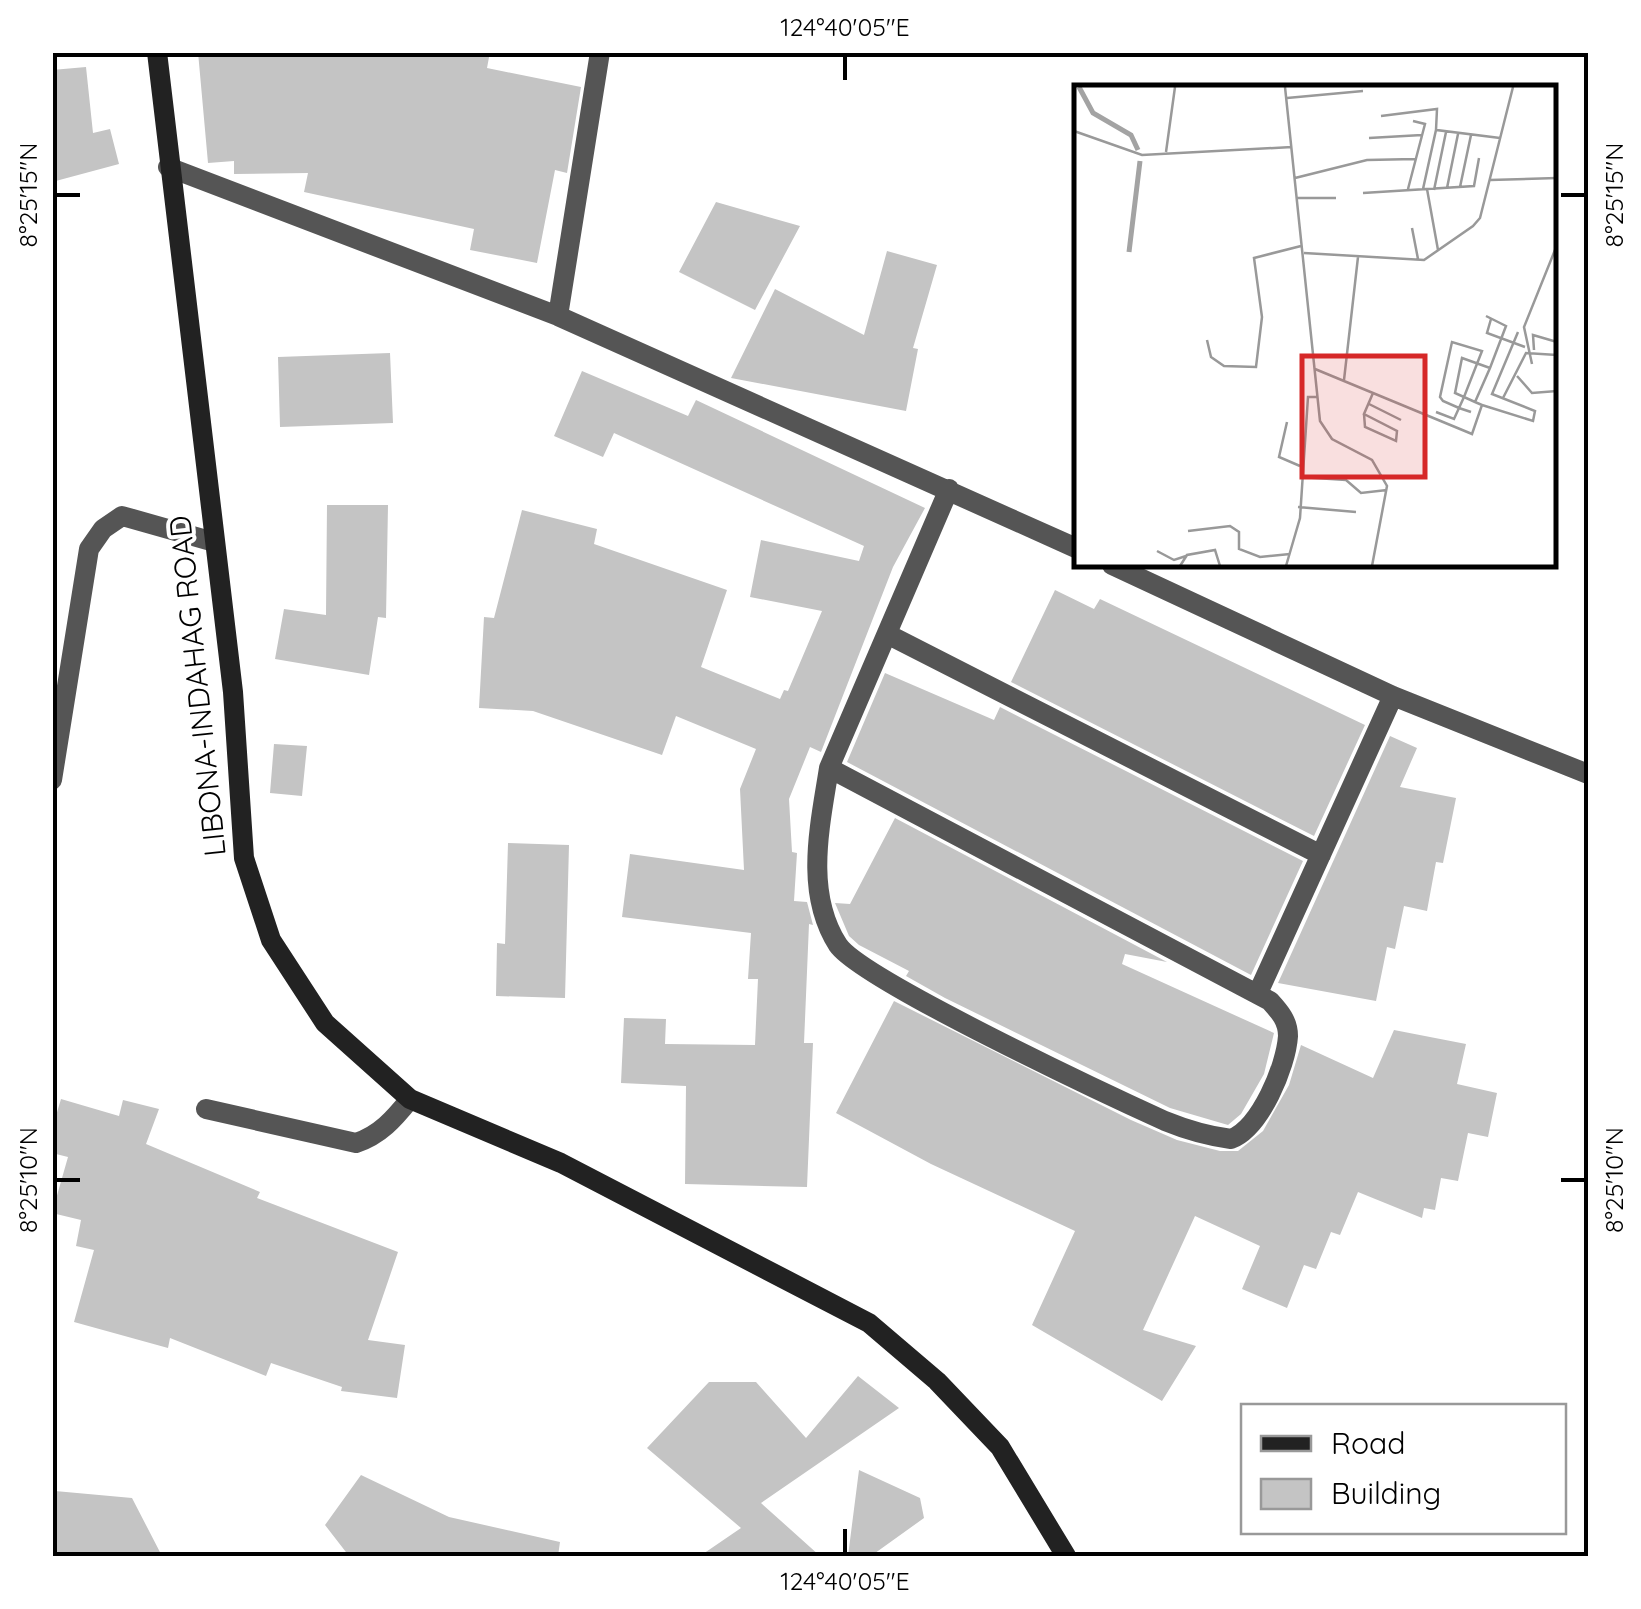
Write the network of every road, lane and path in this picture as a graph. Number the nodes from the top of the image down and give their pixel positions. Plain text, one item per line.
1 (157, 52) edge
2 (600, 52) edge
3 (168, 166) junction
4 (558, 316) junction
5 (950, 489) junction
6 (214, 542) junction
7 (1074, 547) edge
8 (1118, 568) edge
9 (890, 635) junction
10 (1393, 696) junction
11 (829, 768) junction
12 (1588, 774) edge
13 (52, 780) edge
14 (1321, 856) junction
15 (1258, 993) junction
16 (410, 1099) junction
17 (206, 1109) dead end
18 (1066, 1556) edge

1 - 3 main road, LIBONA-INDAHAG ROAD
2 - 4 street
3 - 4 street
3 - 6 main road, LIBONA-INDAHAG ROAD
4 - 5 street
5 - 7 street
5 - 9 street
6 - 13 street
6 - 16 main road, LIBONA-INDAHAG ROAD
8 - 10 street
9 - 11 street
9 - 14 street
10 - 12 street
10 - 14 street
11 - 15 street
11 - 15 street
14 - 15 street
16 - 17 street
16 - 18 main road, LIBONA-INDAHAG ROAD

